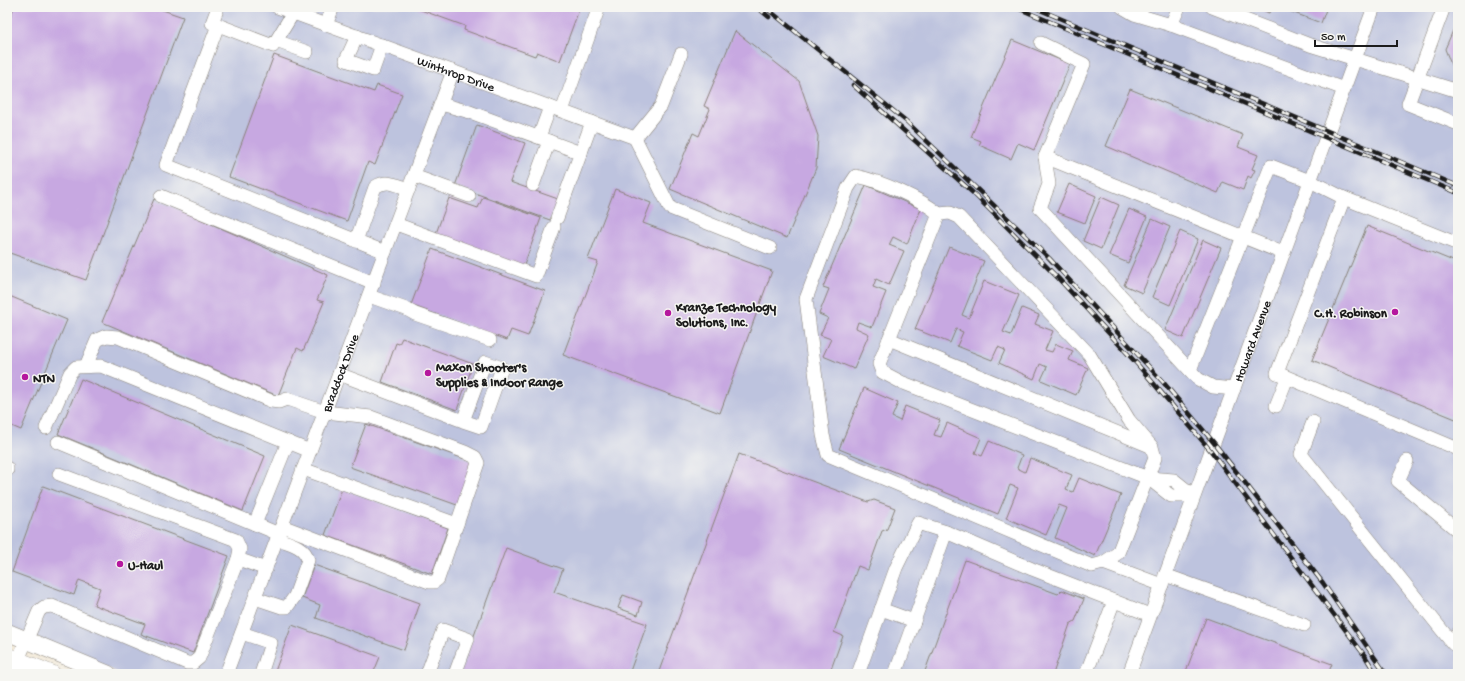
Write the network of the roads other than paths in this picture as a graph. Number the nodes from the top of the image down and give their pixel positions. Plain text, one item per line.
1 (218, 7) edge
2 (277, 7) edge
3 (333, 7) edge
4 (599, 7) edge
5 (1122, 7) edge
6 (1179, 7) edge
7 (1212, 7) edge
8 (1374, 7) edge
9 (1444, 7) edge
10 (293, 13) junction
11 (218, 25) junction
12 (326, 25) junction
13 (1171, 25) junction
14 (356, 36) junction
15 (276, 41) junction
16 (1041, 43) dead end
17 (382, 45) junction
18 (307, 52) dead end
19 (681, 54) dead end
20 (1355, 60) junction
21 (453, 71) junction
22 (1416, 77) junction
23 (1344, 89) junction
24 (1458, 91) edge
25 (441, 104) junction
26 (556, 109) junction
27 (592, 122) junction
28 (1458, 124) edge
29 (635, 138) junction
30 (544, 139) junction
31 (581, 153) junction
32 (1045, 157) junction
33 (1310, 181) junction
34 (411, 182) junction
35 (533, 185) dead end
36 (161, 196) dead end
37 (469, 196) dead end
38 (1344, 198) junction
39 (939, 214) junction
40 (396, 224) junction
41 (1244, 237) junction
42 (356, 241) junction
43 (1458, 244) edge
44 (770, 248) dead end
45 (385, 252) junction
46 (1283, 253) junction
47 (374, 283) junction
48 (369, 296) junction
49 (889, 339) junction
50 (490, 340) dead end
51 (86, 366) junction
52 (1190, 370) junction
53 (339, 374) junction
54 (1287, 378) junction
55 (1234, 389) junction
56 (1276, 406) dead end
57 (325, 412) junction
58 (463, 420) junction
59 (1313, 422) dead end
60 (46, 428) dead end
61 (58, 442) dead end
62 (288, 442) junction
63 (1152, 447) junction
64 (1458, 449) edge
65 (310, 451) junction
66 (1407, 461) dead end
67 (304, 469) junction
68 (59, 474) dead end
69 (1148, 478) junction
70 (1194, 496) junction
71 (255, 524) junction
72 (457, 524) junction
73 (1458, 531) edge
74 (946, 532) junction
75 (279, 533) junction
76 (238, 559) junction
77 (1104, 563) junction
78 (266, 569) junction
79 (1163, 580) junction
80 (255, 598) junction
81 (1114, 601) junction
82 (881, 609) junction
83 (1150, 615) junction
84 (914, 622) junction
85 (1304, 625) dead end
86 (7, 632) edge
87 (242, 633) junction
88 (1458, 633) edge
89 (26, 640) junction
90 (12, 663) edge
91 (52, 674) edge
92 (108, 674) edge
93 (226, 674) edge
94 (261, 674) edge
95 (427, 674) edge
96 (455, 674) edge
97 (858, 674) edge
98 (895, 674) edge
99 (1086, 674) edge
100 (1129, 674) edge

1 - 11 street
2 - 10 street, Winthrop Drive
3 - 12 street
4 - 26 street
5 - 13 street
6 - 13 street
7 - 20 street
8 - 20 street, Howard Avenue
9 - 22 street
10 - 12 street, Winthrop Drive
10 - 15 street
11 - 15 street
11 - 42 street
12 - 14 street, Winthrop Drive
13 - 23 street
14 - 17 street, Winthrop Drive
14 - 17 street
15 - 18 street
16 - 32 street
17 - 21 street, Winthrop Drive
19 - 29 street
20 - 22 street
20 - 23 street, Howard Avenue
21 - 25 street, Braddock Drive
21 - 26 street, Winthrop Drive
22 - 24 street
22 - 28 street
23 - 33 street, Howard Avenue
25 - 30 street
25 - 34 street, Braddock Drive
26 - 27 street, Winthrop Drive
26 - 30 street
27 - 29 street, Winthrop Drive
27 - 31 street
29 - 44 street
30 - 31 street
30 - 35 street
31 - 40 street
32 - 41 street
32 - 52 street
33 - 38 street
33 - 41 street
33 - 46 street, Howard Avenue
34 - 37 street
34 - 40 street, Braddock Drive
34 - 42 street
36 - 47 street
38 - 43 street
38 - 54 street
39 - 49 street
39 - 63 street
39 - 77 street
40 - 45 street, Braddock Drive
41 - 46 street
41 - 52 street
42 - 45 street
45 - 47 street, Braddock Drive
46 - 55 street, Howard Avenue
47 - 48 street, Braddock Drive
48 - 50 street
48 - 53 street, Braddock Drive
49 - 63 street
49 - 69 street
51 - 57 street
51 - 60 street
51 - 62 street
52 - 55 street
53 - 57 street, Braddock Drive
53 - 58 street
54 - 56 street
54 - 64 street
55 - 70 street, Howard Avenue
57 - 65 street, Braddock Drive
57 - 72 street
58 - 58 street
59 - 88 street
61 - 71 street
62 - 65 street
62 - 71 street
63 - 69 street
65 - 67 street, Braddock Drive
66 - 73 street
67 - 72 street
67 - 75 street, Braddock Drive
68 - 76 street
69 - 70 street
69 - 77 street
70 - 79 street, Howard Avenue
71 - 75 street
72 - 75 street
74 - 81 street
74 - 82 street
74 - 84 street
75 - 78 street, Braddock Drive
75 - 80 street
76 - 78 street
76 - 89 street
77 - 79 street
78 - 80 street, Braddock Drive
79 - 83 street, Howard Avenue
79 - 85 street
80 - 87 street, Braddock Drive
81 - 83 street
81 - 99 street
82 - 84 street
82 - 97 street
83 - 100 street, Howard Avenue
84 - 98 street
86 - 89 main road
87 - 93 street, Braddock Drive
87 - 94 street
89 - 90 street
89 - 92 main road
90 - 91 main road
95 - 96 street

